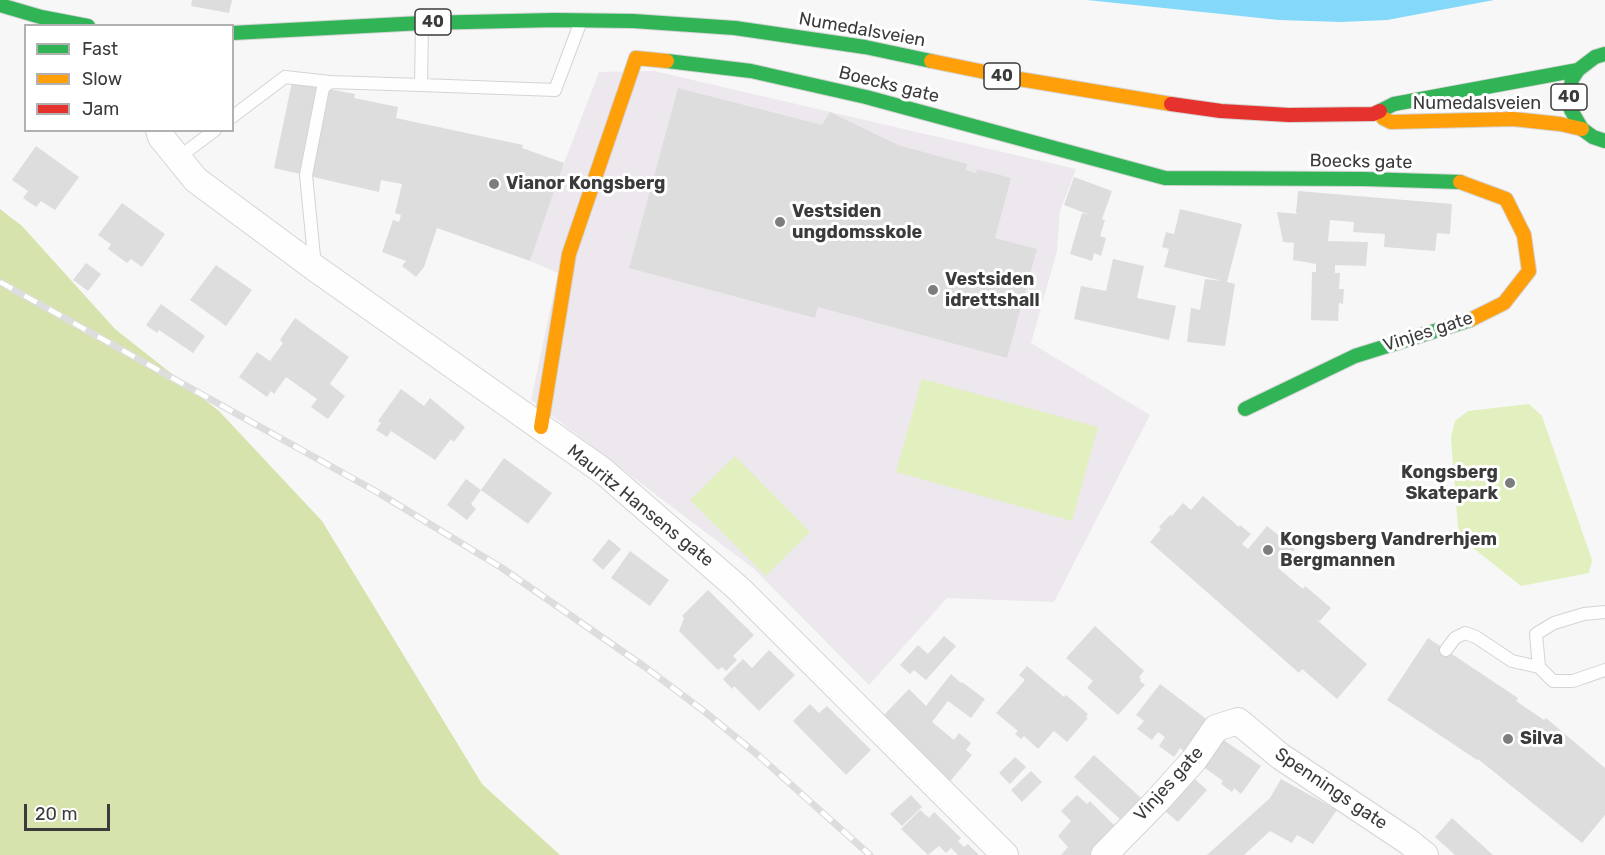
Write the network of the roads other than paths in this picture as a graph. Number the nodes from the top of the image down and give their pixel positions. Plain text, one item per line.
1 (0, 5) edge
2 (581, 20) junction
3 (422, 22) junction
4 (78, 24) edge
5 (234, 33) edge
6 (1605, 54) edge
7 (1578, 70) junction
8 (330, 82) junction
9 (421, 85) junction
10 (1373, 114) junction
11 (234, 115) edge
12 (1582, 129) junction
13 (160, 132) edge
14 (211, 132) edge
15 (1605, 141) edge
16 (178, 158) junction
17 (1506, 199) joint
18 (315, 268) junction
19 (1245, 409) dead end
20 (541, 427) junction
21 (1605, 612) edge
22 (1446, 650) dead end
23 (1539, 667) junction
24 (1605, 670) edge
25 (1238, 721) joint
26 (1005, 855) edge
27 (1104, 855) edge
28 (1425, 855) edge

1 - 4 main road
2 - 3 main road, Numedalsveien / 40
2 - 9 lane
2 - 10 main road, Numedalsveien / 40
3 - 5 main road, Numedalsveien / 40
3 - 9 lane
6 - 7 main road, 40
7 - 10 main road, Numedalsveien / 40
7 - 12 main road, 40
8 - 9 lane
8 - 11 lane
8 - 18 lane
10 - 12 main road, Numedalsveien / 40
12 - 15 main road, 40
13 - 16 street, Mauritz Hansens gate
14 - 16 lane
16 - 18 street, Mauritz Hansens gate
17 - 19 main road, Vinjes gate
17 - 20 main road, Boecks gate
18 - 20 street, Mauritz Hansens gate
20 - 26 street, Mauritz Hansens gate
21 - 23 lane
22 - 23 lane
23 - 24 lane
25 - 27 street, Vinjes gate
25 - 28 street, Spennings gate

